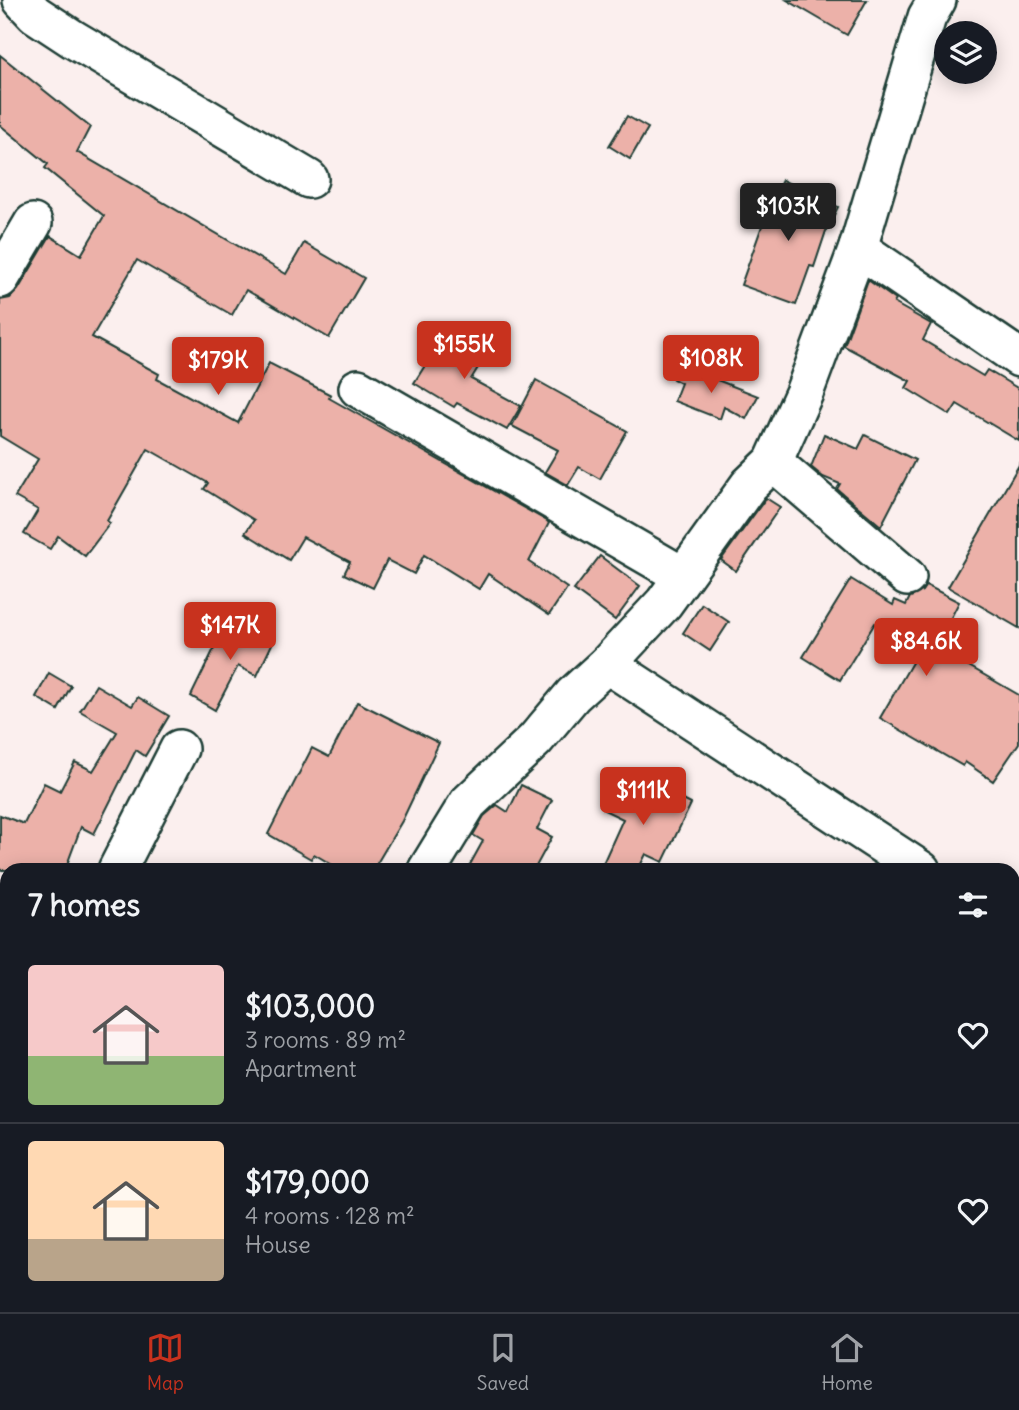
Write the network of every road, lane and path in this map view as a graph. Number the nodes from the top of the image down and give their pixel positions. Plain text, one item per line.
1 (22, 0) edge
2 (937, 0) edge
3 (309, 178) dead end
4 (33, 223) dead end
5 (858, 248) junction
6 (0, 279) edge
7 (1019, 358) edge
8 (358, 388) dead end
9 (773, 461) junction
10 (683, 576) junction
11 (907, 578) dead end
12 (607, 664) junction
13 (179, 749) dead end
14 (121, 863) edge
15 (431, 863) edge
16 (910, 863) edge

1 - 3 street
2 - 5 street
4 - 6 street
5 - 7 street
5 - 9 street
8 - 10 street
9 - 10 street
9 - 11 street
10 - 12 street
12 - 15 street
12 - 16 street
13 - 14 street

